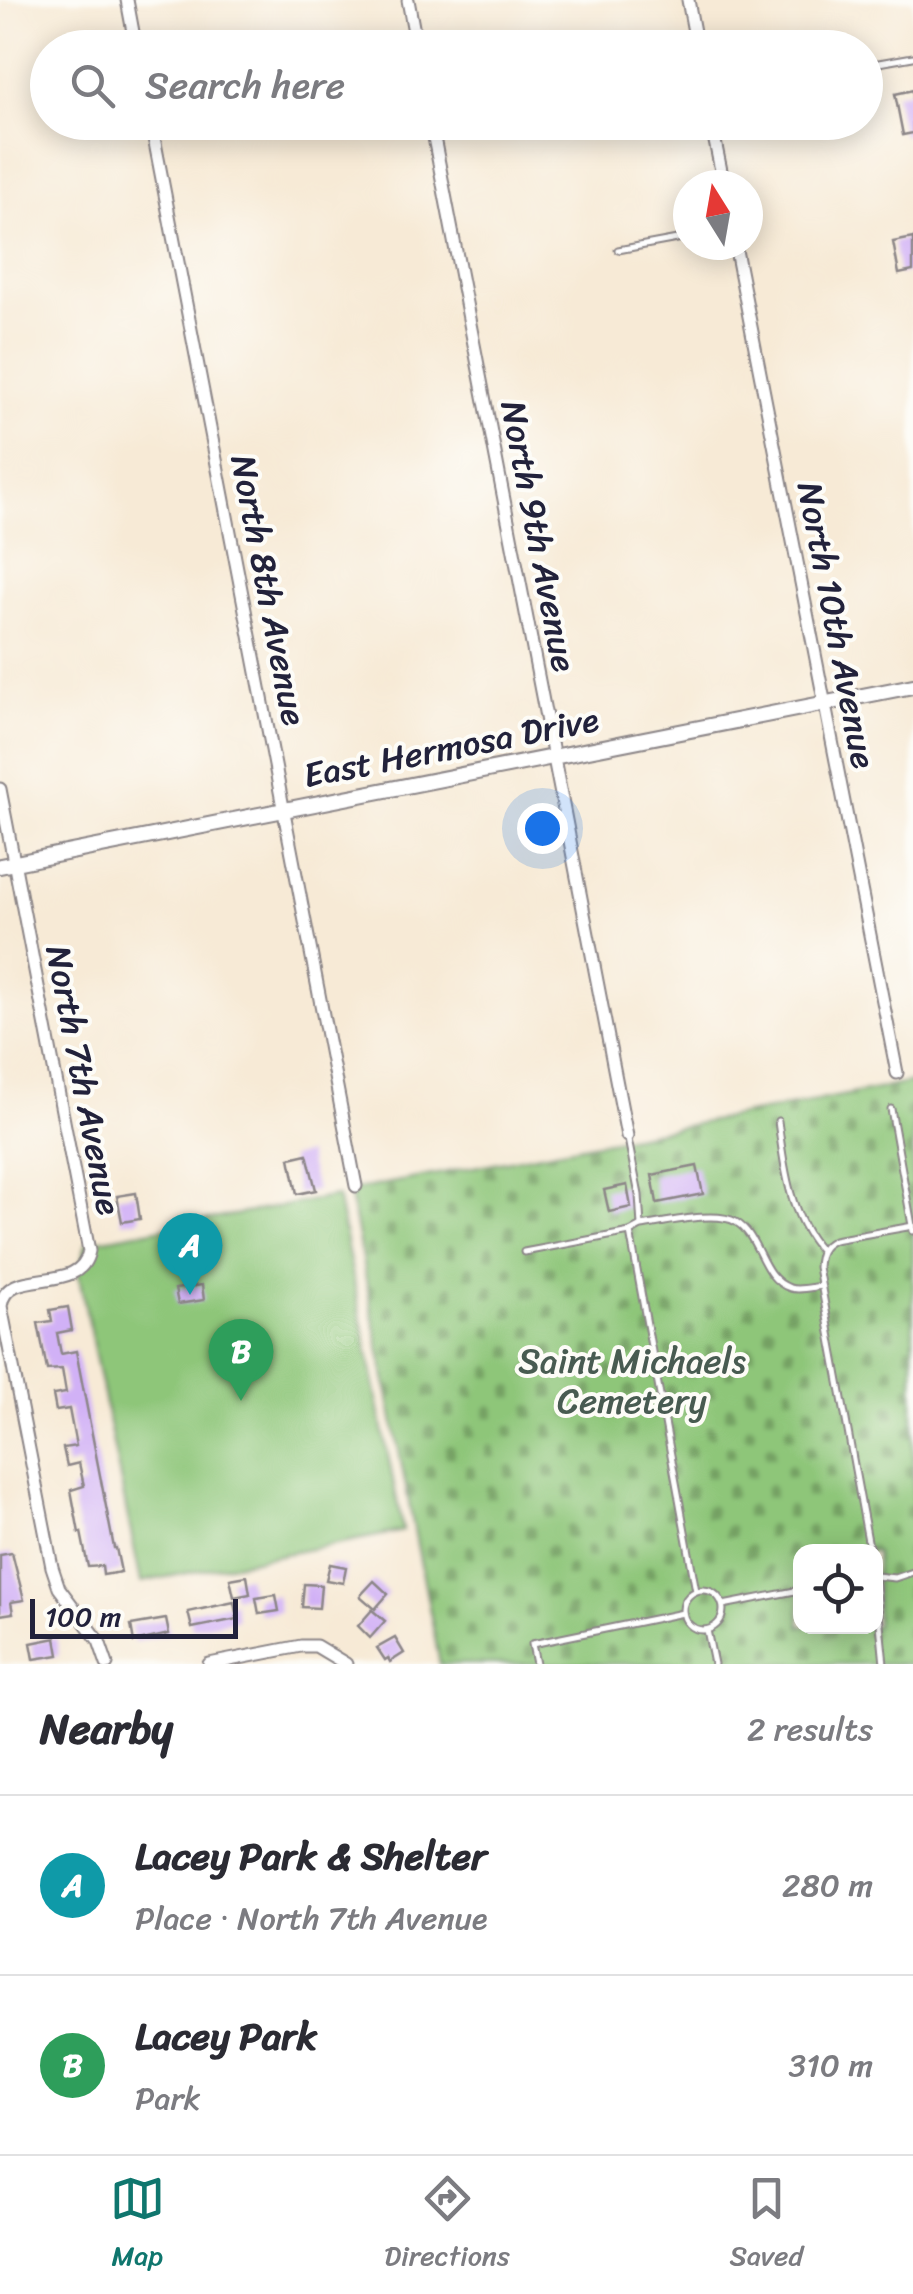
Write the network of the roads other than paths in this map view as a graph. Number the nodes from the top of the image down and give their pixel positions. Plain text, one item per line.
1 (127, 0) edge
2 (408, 0) edge
3 (688, 0) edge
4 (133, 30) edge
5 (414, 30) edge
6 (694, 30) edge
7 (913, 57) edge
8 (883, 62) edge
9 (154, 140) edge
10 (434, 140) edge
11 (715, 140) edge
12 (721, 170) edge
13 (673, 240) edge
14 (618, 250) dead end
15 (738, 260) edge
16 (913, 686) edge
17 (824, 703) junction
18 (554, 757) junction
19 (0, 789) edge
20 (284, 810) junction
21 (7, 865) edge
22 (896, 1074) dead end
23 (892, 1109) dead end
24 (778, 1120) dead end
25 (627, 1136) joint
26 (356, 1186) dead end
27 (642, 1226) junction
28 (913, 1228) edge
29 (630, 1232) junction
30 (821, 1251) junction
31 (524, 1252) dead end
32 (821, 1286) junction
33 (869, 1544) edge
34 (913, 1572) edge
35 (883, 1579) edge
36 (696, 1590) junction
37 (793, 1591) edge
38 (723, 1605) junction
39 (683, 1613) junction
40 (707, 1630) junction
41 (881, 1634) edge
42 (106, 1664) edge
43 (208, 1664) edge
44 (346, 1664) edge
45 (536, 1664) edge
46 (714, 1664) edge
47 (884, 1664) edge

1 - 4 street
2 - 5 street
3 - 6 street
7 - 8 lane
9 - 20 street, North 8th Avenue
10 - 18 street, North 9th Avenue
11 - 12 street
13 - 14 lane
15 - 17 street, North 10th Avenue
16 - 17 street, East Hermosa Drive
17 - 18 street, East Hermosa Drive
17 - 22 street, North 10th Avenue
18 - 20 street, East Hermosa Drive
18 - 25 street, North 9th Avenue
19 - 21 street, North 7th Avenue
20 - 21 street, East Hermosa Drive
20 - 26 street, North 8th Avenue
21 - 42 street, North 7th Avenue
23 - 28 lane
24 - 30 lane
25 - 27 lane
27 - 29 lane
27 - 32 lane
28 - 30 lane
29 - 31 lane
29 - 36 lane
30 - 32 lane
32 - 33 lane
34 - 35 lane
36 - 38 lane
36 - 39 lane
37 - 38 lane
38 - 40 lane
39 - 40 lane
39 - 45 lane
40 - 46 lane
41 - 47 lane
43 - 44 street

